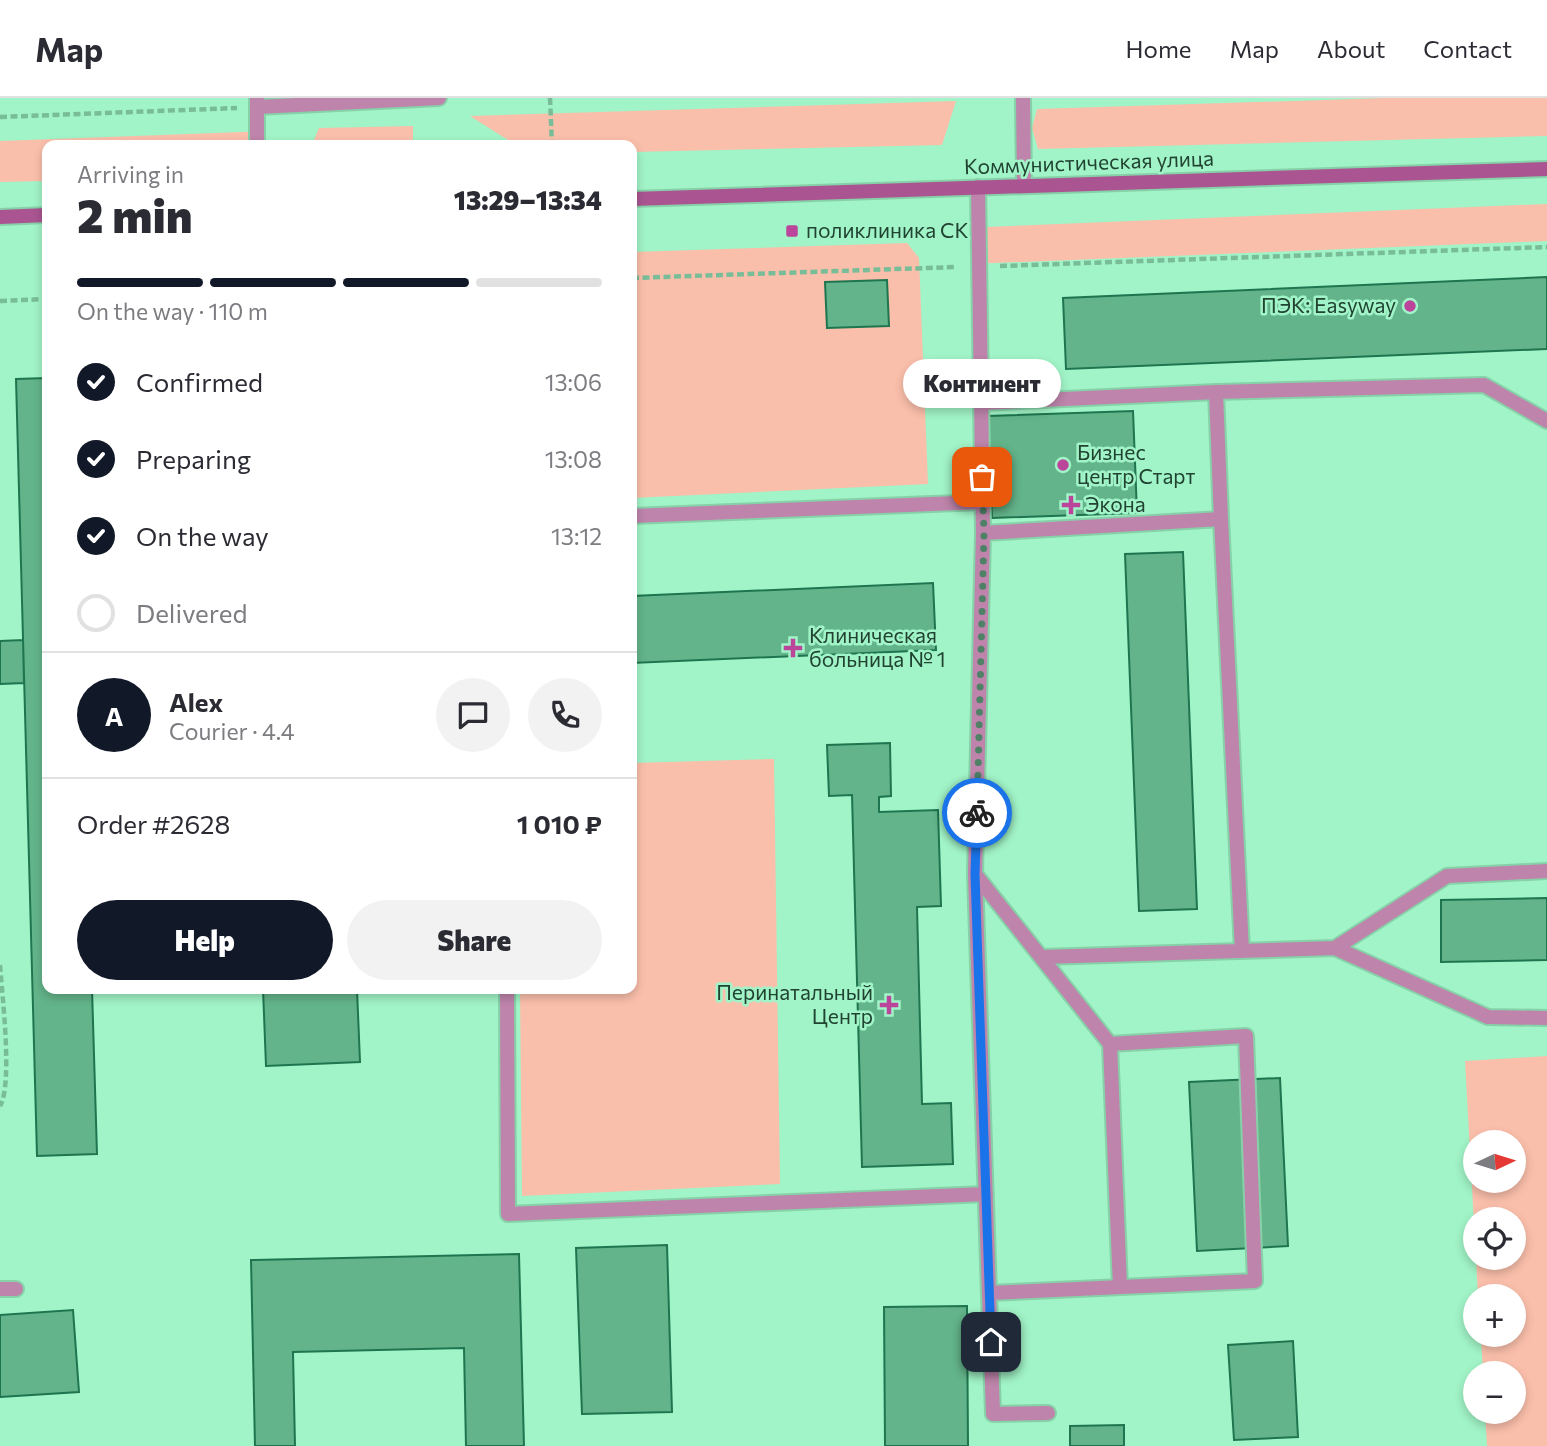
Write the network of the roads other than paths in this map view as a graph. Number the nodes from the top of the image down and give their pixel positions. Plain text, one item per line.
1 (439, 98) edge
2 (1023, 98) edge
3 (257, 103) edge
4 (257, 140) edge
5 (1547, 169) edge
6 (1024, 186) junction
7 (978, 187) junction
8 (637, 198) edge
9 (42, 215) edge
10 (0, 217) edge
11 (1216, 392) junction
12 (981, 403) junction
13 (1547, 421) edge
14 (982, 502) junction
15 (637, 516) edge
16 (1221, 519) junction
17 (984, 533) junction
18 (1547, 871) edge
19 (975, 874) junction
20 (1335, 948) junction
21 (1242, 951) junction
22 (1042, 957) junction
23 (508, 994) edge
24 (1547, 1018) edge
25 (1110, 1044) junction
26 (986, 1194) junction
27 (1120, 1287) junction
28 (0, 1289) edge
29 (16, 1289) dead end
30 (989, 1293) junction
31 (1048, 1413) dead end

1 - 3 lane
2 - 6 lane
3 - 4 lane
5 - 6 main road, Коммунистическая улица
6 - 7 main road, Коммунистическая улица
7 - 8 main road, Коммунистическая улица
7 - 12 lane
9 - 10 main road
11 - 12 lane
11 - 13 lane
11 - 16 lane
12 - 14 lane
14 - 15 lane
14 - 17 lane
16 - 17 lane
16 - 21 lane
17 - 19 lane
18 - 20 lane
19 - 22 lane
19 - 26 lane
20 - 21 lane
20 - 24 lane
21 - 22 lane
22 - 25 lane
23 - 26 lane
25 - 27 lane
25 - 27 lane
26 - 30 lane
27 - 30 lane
28 - 29 lane
30 - 31 lane

